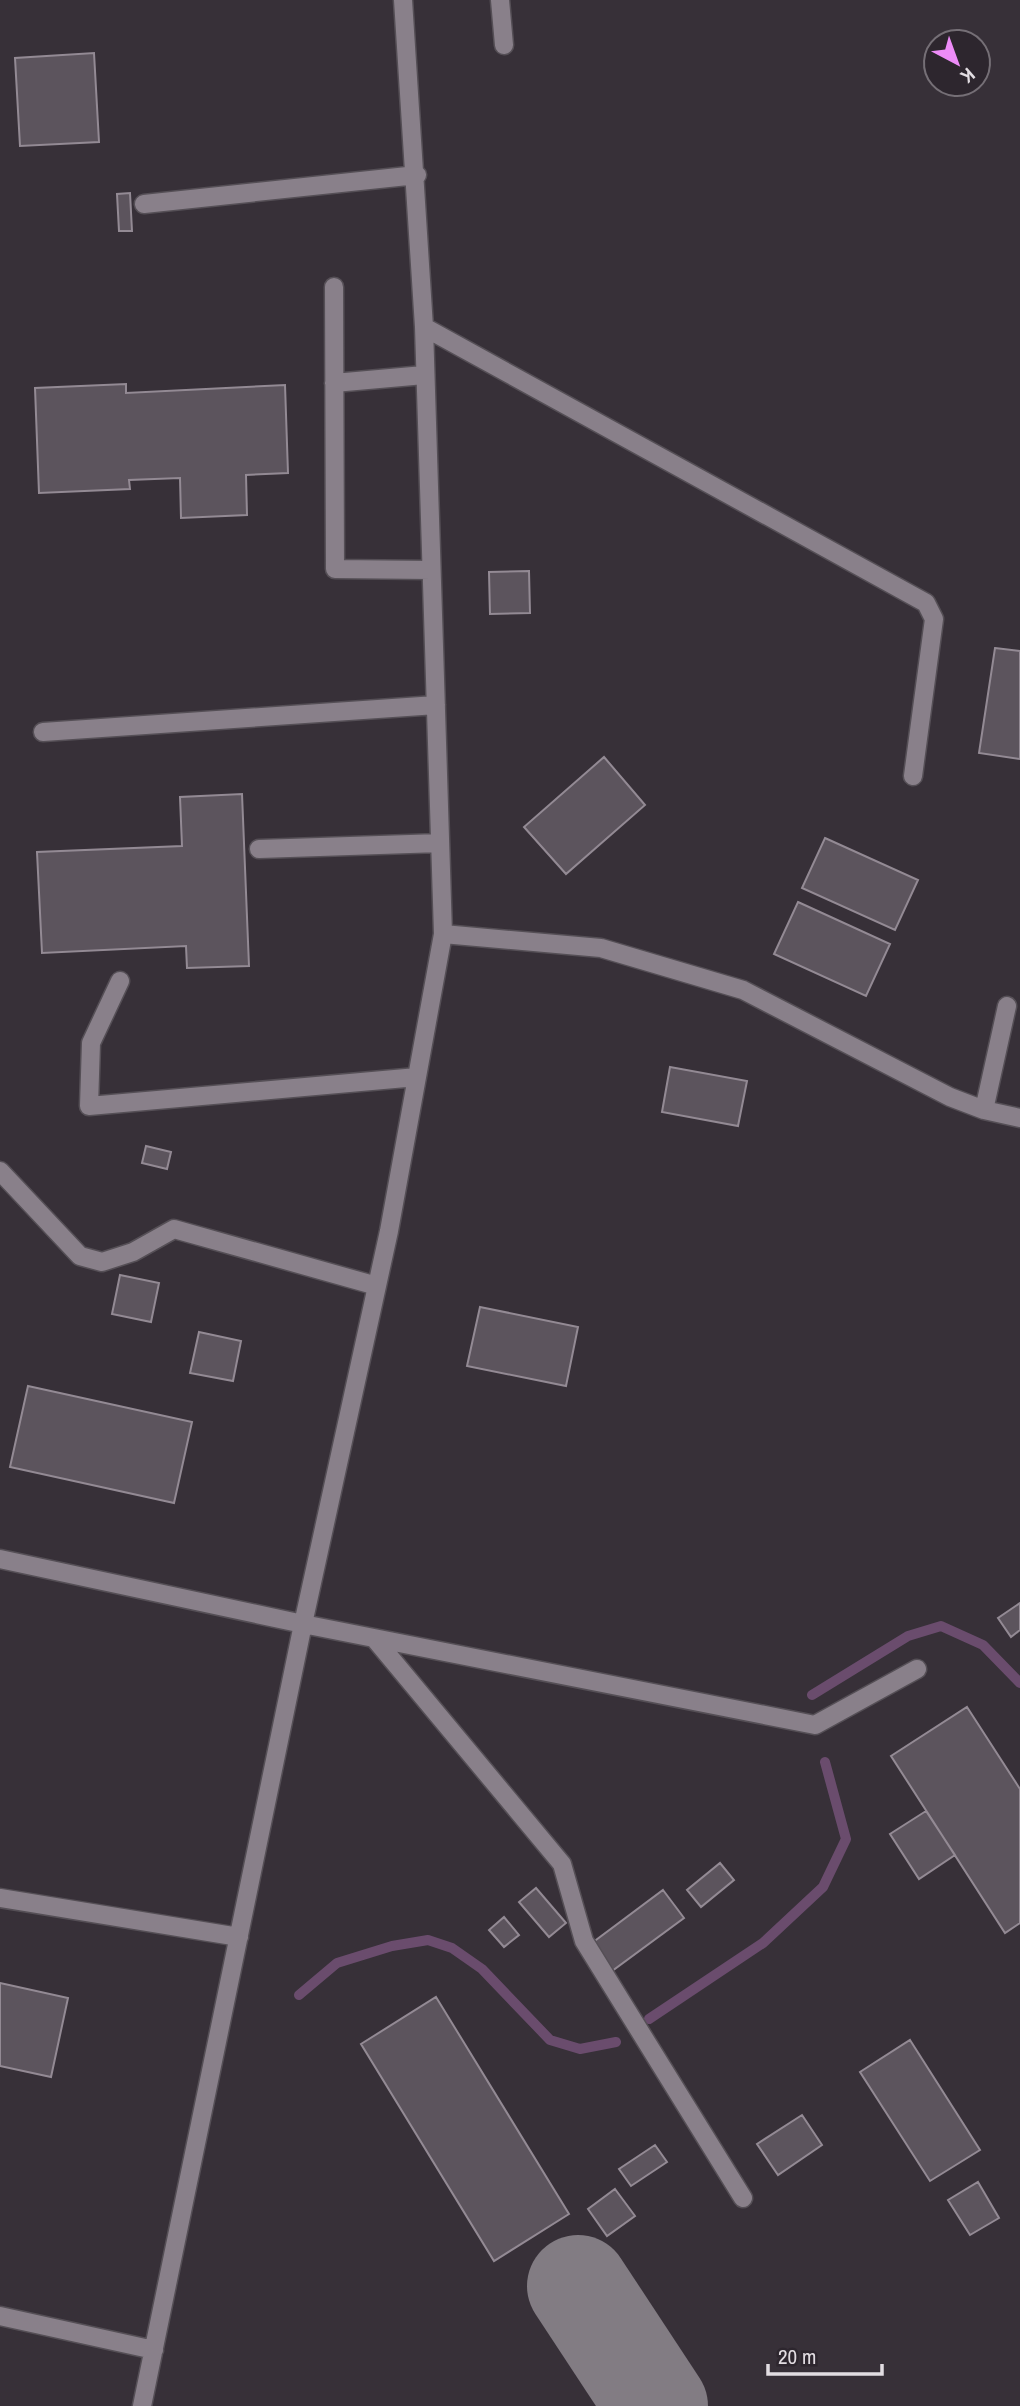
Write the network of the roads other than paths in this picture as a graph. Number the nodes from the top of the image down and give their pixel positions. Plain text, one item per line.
1 (403, 0) edge
2 (500, 0) edge
3 (504, 46) dead end
4 (416, 175) junction
5 (144, 204) dead end
6 (334, 286) dead end
7 (424, 327) junction
8 (424, 374) junction
9 (334, 383) junction
10 (431, 570) junction
11 (436, 705) junction
12 (43, 732) dead end
13 (913, 776) dead end
14 (440, 843) junction
15 (259, 849) dead end
16 (443, 934) junction
17 (120, 981) dead end
18 (1007, 1006) dead end
19 (417, 1077) junction
20 (984, 1110) junction
21 (1020, 1118) edge
22 (0, 1171) edge
23 (377, 1286) junction
24 (0, 1559) edge
25 (303, 1623) junction
26 (374, 1638) junction
27 (917, 1669) dead end
28 (0, 1898) edge
29 (239, 1937) junction
30 (743, 2198) dead end
31 (0, 2316) edge
32 (154, 2350) junction
33 (142, 2406) edge

1 - 4 lane
2 - 3 lane
4 - 5 lane
4 - 7 lane
6 - 9 lane
7 - 8 lane
7 - 13 lane
8 - 9 lane
8 - 10 lane
9 - 10 lane
10 - 11 lane
11 - 12 lane
11 - 14 lane
14 - 15 lane
14 - 16 lane
16 - 19 lane
16 - 20 lane
17 - 19 lane
18 - 20 lane
19 - 23 lane
20 - 21 lane
22 - 23 lane
23 - 25 lane
24 - 25 lane
25 - 26 lane
25 - 29 lane
26 - 27 lane
26 - 30 lane
28 - 29 lane
29 - 32 lane
31 - 32 lane
32 - 33 lane

